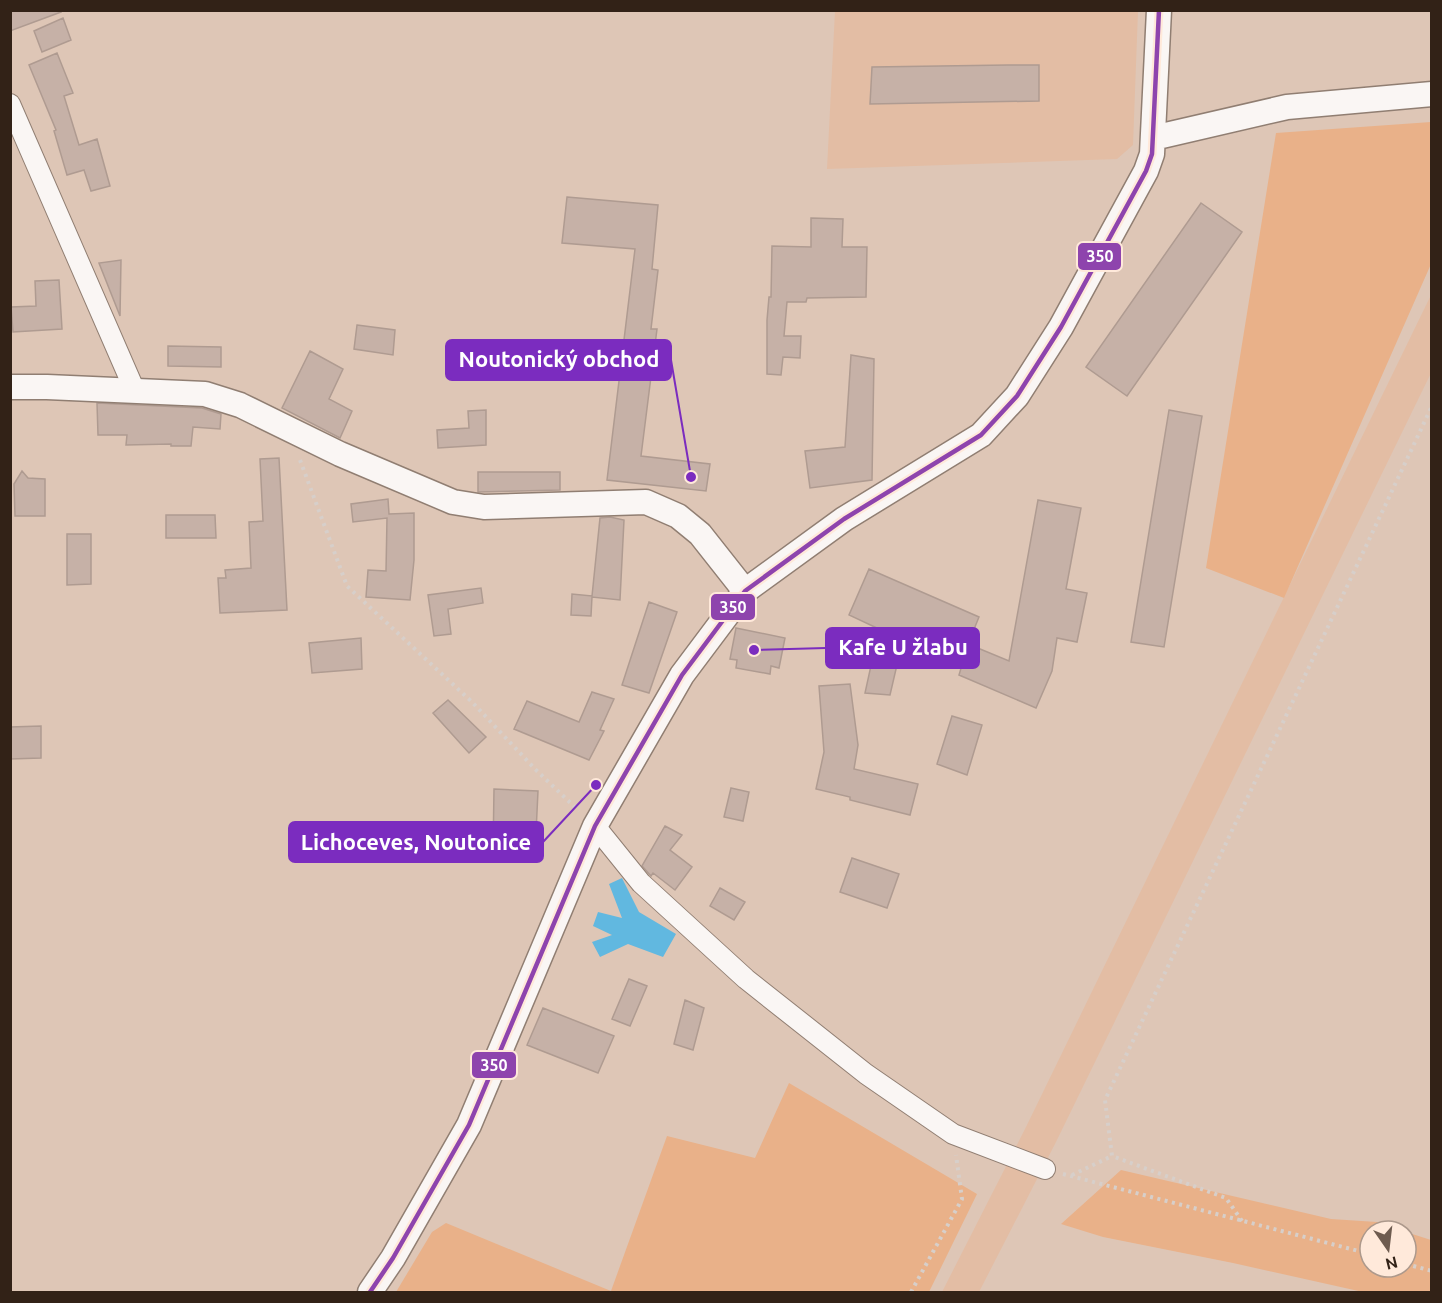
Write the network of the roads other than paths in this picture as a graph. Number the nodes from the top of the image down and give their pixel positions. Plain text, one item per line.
1 (1159, 10) edge
2 (1431, 94) edge
3 (10, 104) edge
4 (1153, 138) junction
5 (10, 387) edge
6 (135, 391) junction
7 (745, 591) junction
8 (595, 826) junction
9 (1045, 1169) road end
10 (370, 1293) edge

1 - 4 street
2 - 4 street
3 - 6 street
4 - 7 street
5 - 6 street
6 - 7 street
7 - 8 street
8 - 9 street
8 - 10 street

